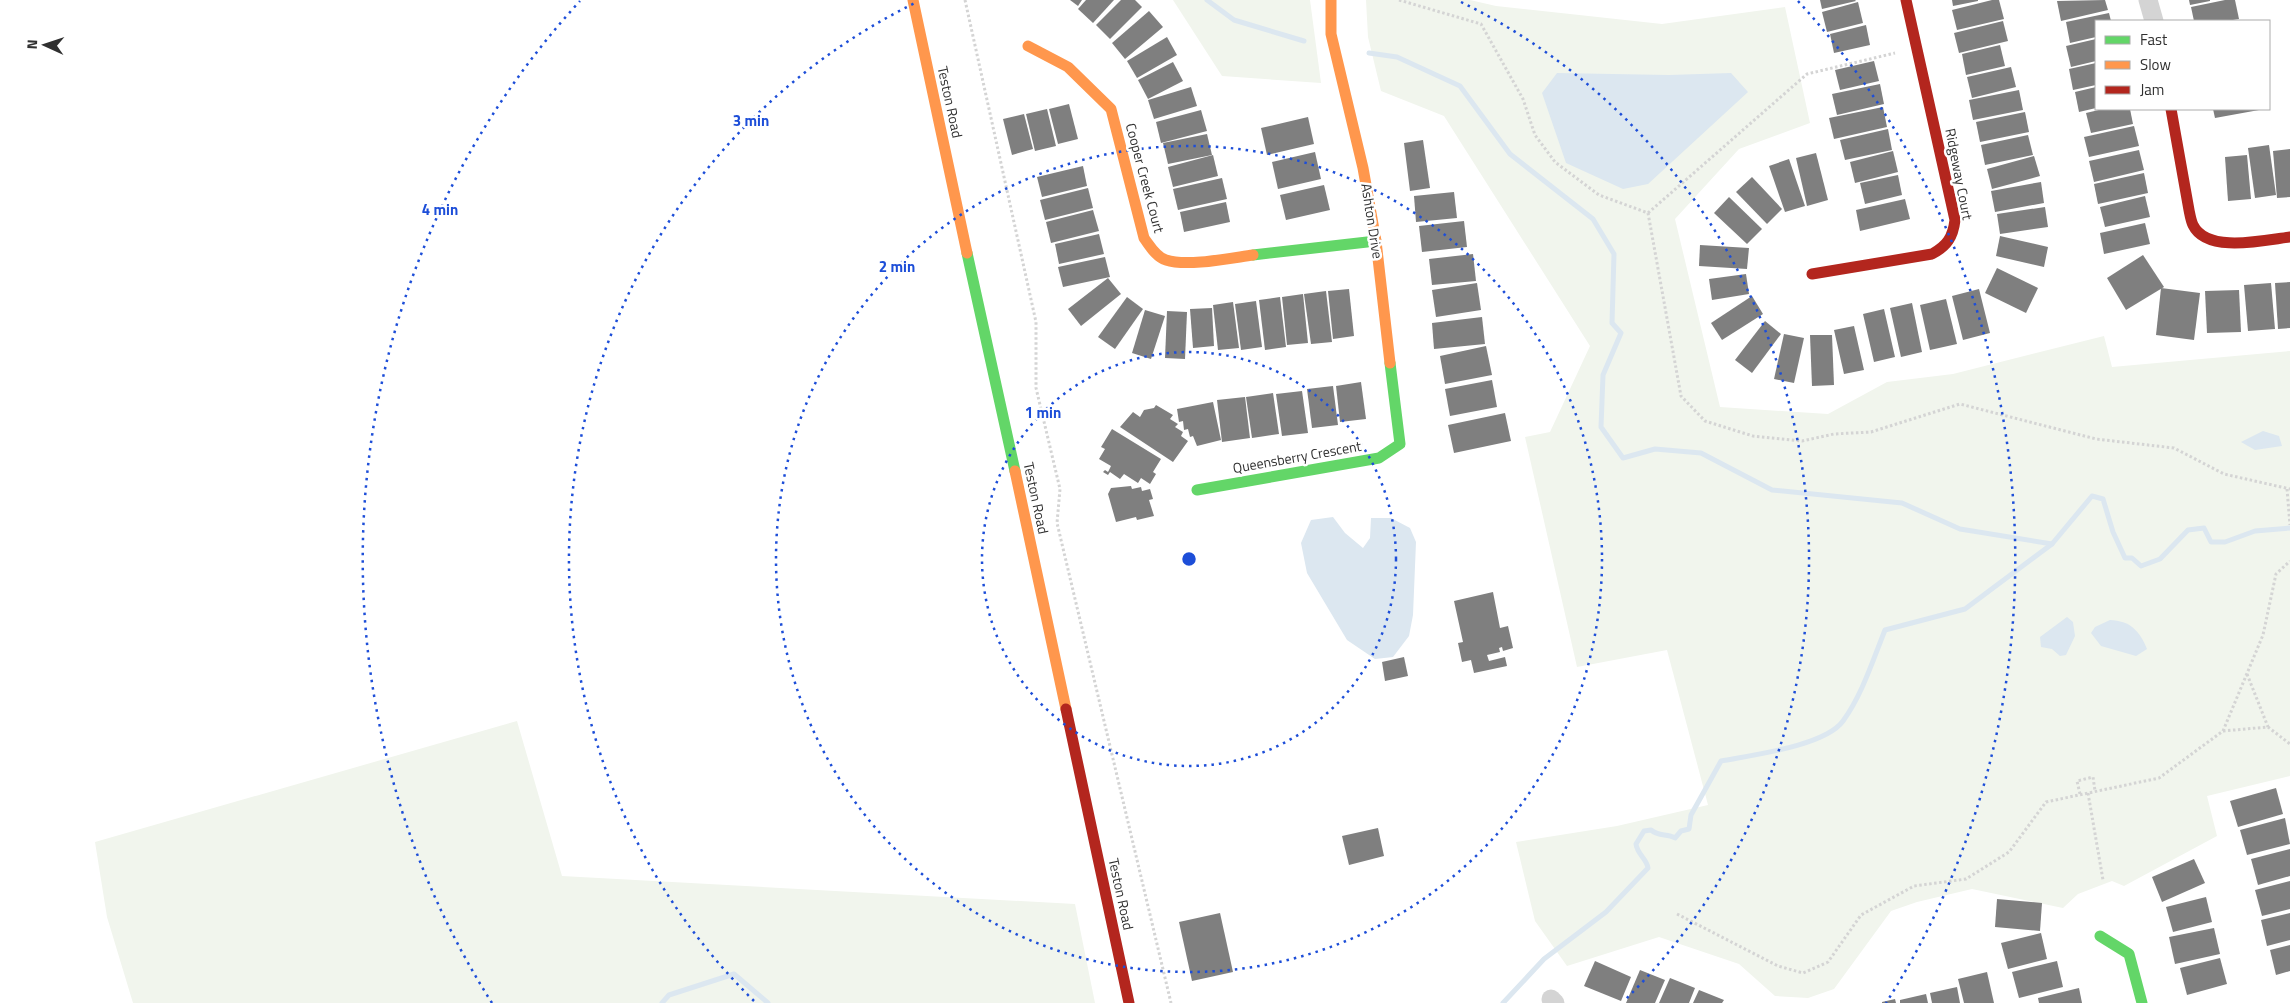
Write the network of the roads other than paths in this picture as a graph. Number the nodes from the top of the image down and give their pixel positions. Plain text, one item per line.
1 (913, 0) edge
2 (1331, 0) edge
3 (1906, 0) edge
4 (2148, 0) edge
5 (2154, 20) edge
6 (1028, 46) dead end
7 (2171, 110) edge
8 (2290, 237) edge
9 (1376, 241) junction
10 (1812, 274) dead end
11 (1400, 444) joint
12 (1196, 490) dead end
13 (2100, 936) dead end
14 (1129, 1003) edge
15 (2142, 1003) edge

1 - 14 street, Teston Road
2 - 9 street, Ashton Drive
3 - 10 street, Ridgeway Court
4 - 5 street
6 - 9 street, Cooper Creek Court
7 - 8 street
9 - 11 street, Ashton Drive
11 - 12 street, Queensberry Crescent
13 - 15 street

